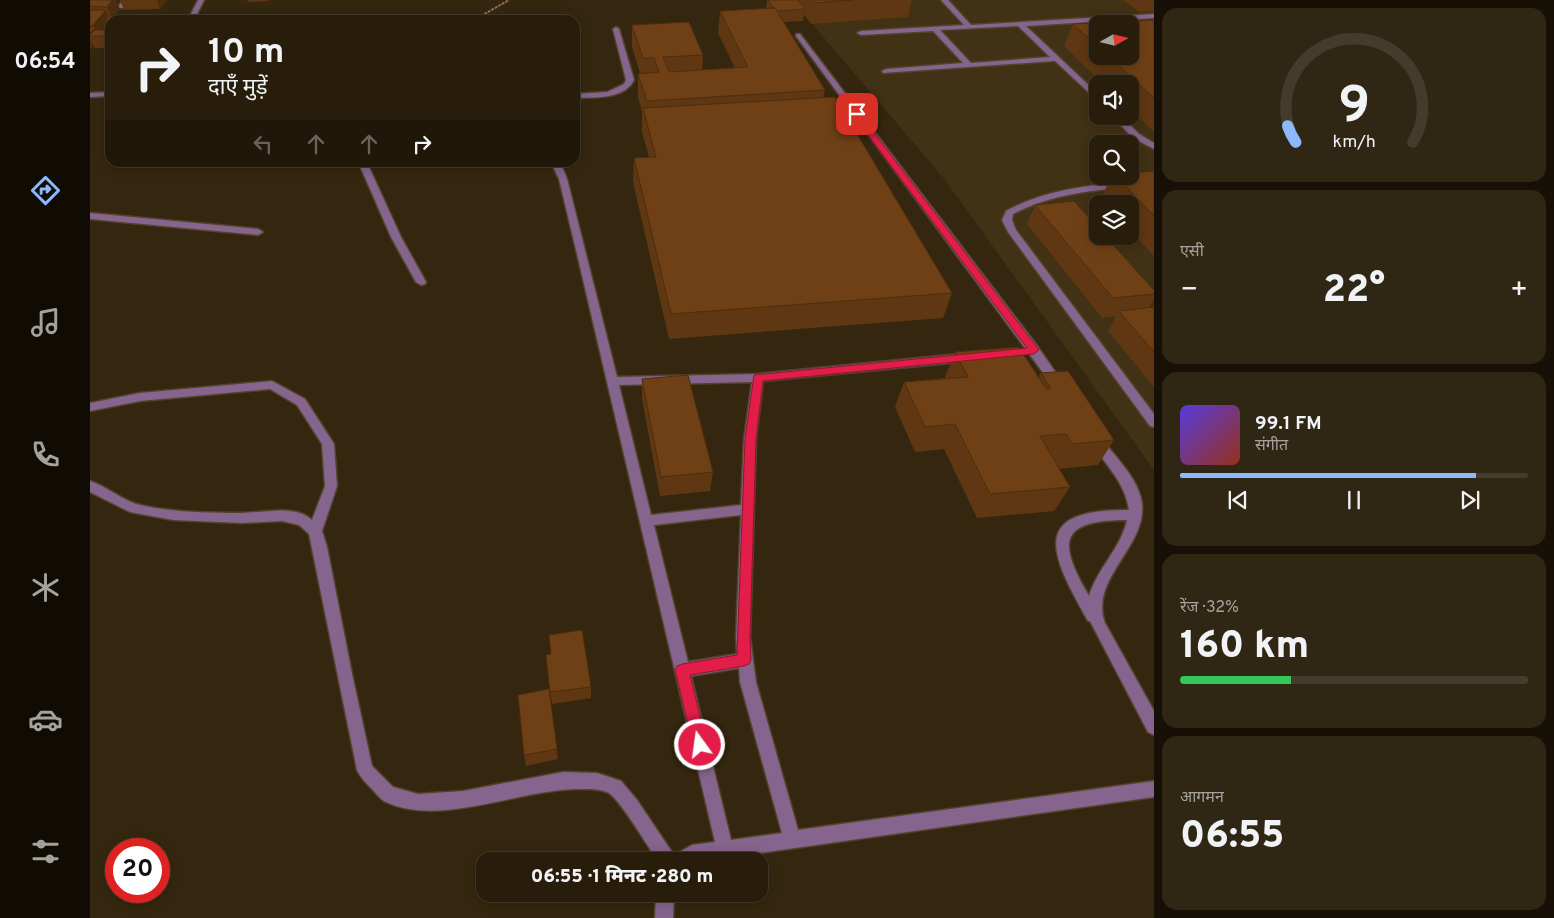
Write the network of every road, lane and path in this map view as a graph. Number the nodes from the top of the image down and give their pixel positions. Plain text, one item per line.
1 (127, 0) edge
2 (201, 0) edge
3 (509, 0) edge
4 (944, 0) edge
5 (121, 7) dead end
6 (194, 15) edge
7 (483, 15) edge
8 (1154, 16) edge
9 (1020, 24) junction
10 (970, 27) junction
11 (935, 29) junction
12 (616, 30) dead end
13 (861, 33) dead end
14 (798, 35) dead end
15 (1057, 59) junction
16 (969, 65) junction
17 (886, 71) dead end
18 (1089, 90) edge
19 (90, 94) edge
20 (105, 94) edge
21 (580, 96) edge
22 (1125, 125) edge
23 (1154, 146) edge
24 (365, 167) edge
25 (557, 167) edge
26 (1154, 184) edge
27 (90, 216) edge
28 (258, 232) dead end
29 (421, 282) dead end
30 (985, 355) edge
31 (758, 378) junction
32 (614, 381) junction
33 (1066, 397) edge
34 (90, 407) edge
35 (1154, 423) edge
36 (1088, 428) edge
37 (90, 486) edge
38 (749, 509) junction
39 (1136, 515) junction
40 (645, 520) junction
41 (315, 531) junction
42 (1099, 625) junction
43 (744, 660) junction
44 (682, 670) junction
45 (1154, 726) edge
46 (1154, 789) edge
47 (792, 839) junction
48 (726, 849) junction
49 (662, 852) edge
50 (706, 852) edge
51 (665, 902) edge
52 (664, 918) edge

1 - 5 street
2 - 6 street
3 - 7 path
4 - 10 street
8 - 9 street
9 - 10 street
9 - 15 street
10 - 11 street
11 - 13 street
11 - 16 street
12 - 21 street
14 - 33 street
15 - 16 street
15 - 18 street
16 - 17 street
19 - 20 street
22 - 23 street
24 - 29 street
25 - 32 street
26 - 35 street
27 - 28 street
30 - 31 street
31 - 32 street
31 - 38 street
32 - 40 street
34 - 41 street
36 - 39 street
37 - 41 street
38 - 40 street
38 - 43 street
39 - 42 street
39 - 42 street
40 - 44 street
41 - 49 street
42 - 45 street
43 - 44 street
43 - 47 street
44 - 48 street
46 - 47 street
47 - 48 street
48 - 50 street
51 - 52 street

